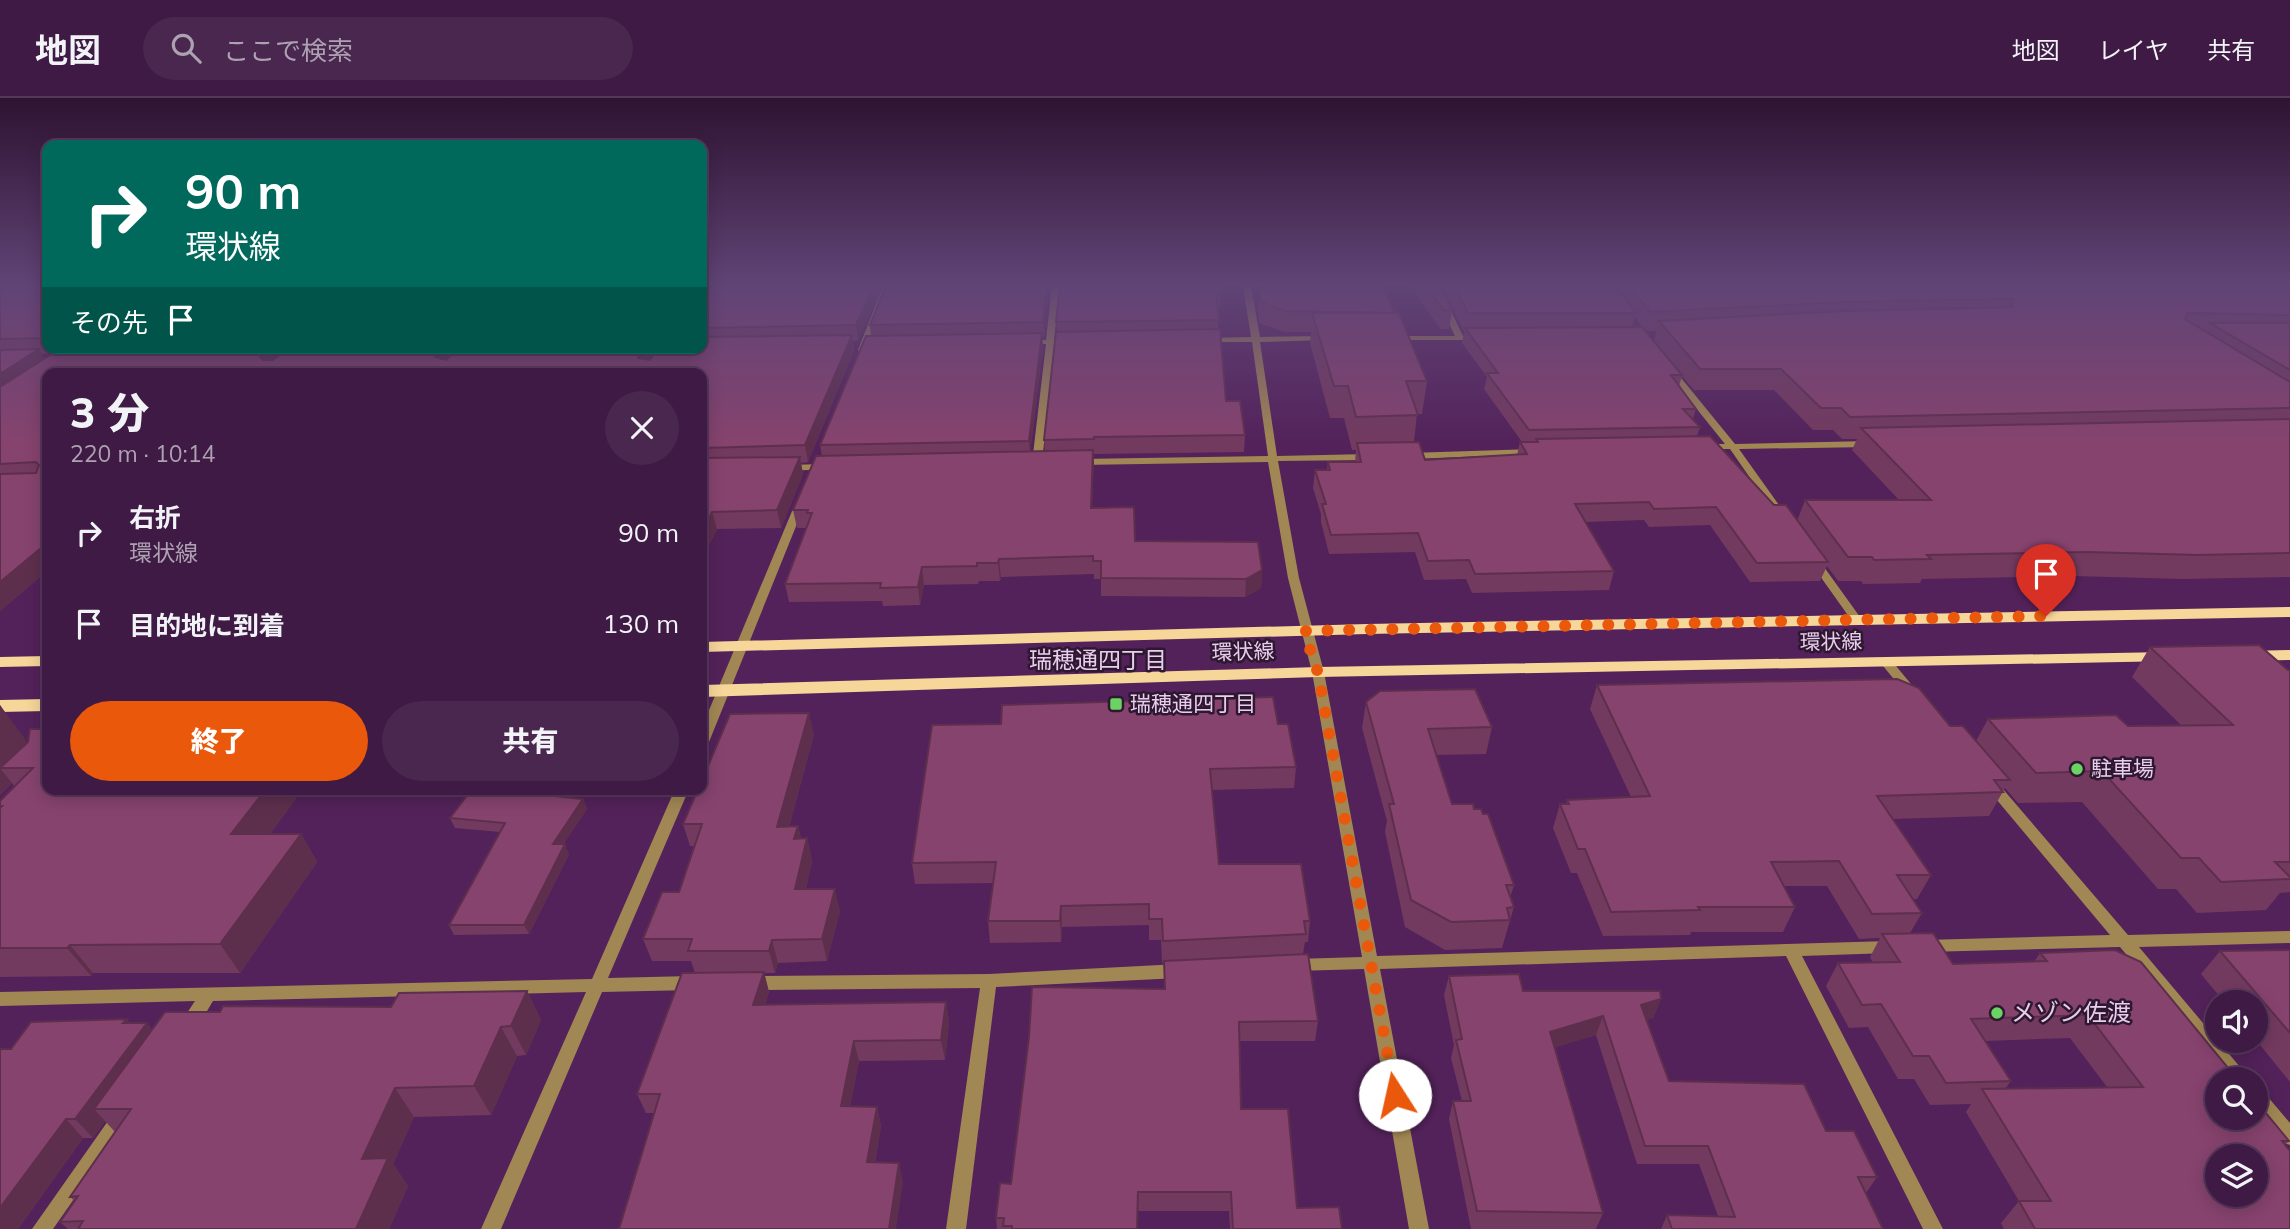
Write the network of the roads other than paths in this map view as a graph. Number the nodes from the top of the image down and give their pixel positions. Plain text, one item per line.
1 (866, 339) edge
2 (1050, 339) edge
3 (1257, 339) junction
4 (1274, 339) edge
5 (1202, 340) edge
6 (1077, 341) edge
7 (1023, 342) edge
8 (1050, 342) junction
9 (850, 345) edge
10 (864, 345) junction
11 (877, 345) edge
12 (859, 357) edge
13 (1659, 357) edge
14 (1881, 444) edge
15 (1733, 447) junction
16 (1691, 448) edge
17 (1539, 452) edge
18 (820, 455) edge
19 (1379, 456) edge
20 (1392, 456) edge
21 (1273, 459) junction
22 (1051, 462) edge
23 (1065, 462) edge
24 (1023, 463) edge
25 (1037, 463) junction
26 (843, 467) edge
27 (777, 468) edge
28 (815, 468) junction
29 (810, 480) edge
30 (805, 492) edge
31 (1793, 531) edge
32 (1808, 553) edge
33 (2290, 612) edge
34 (1856, 619) junction
35 (1304, 631) junction
36 (742, 646) junction
37 (707, 647) edge
38 (2226, 656) edge
39 (2185, 657) edge
40 (42, 661) edge
41 (0, 662) edge
42 (2286, 662) edge
43 (1887, 663) junction
44 (1318, 673) junction
45 (707, 691) edge
46 (724, 691) junction
47 (1919, 701) edge
48 (42, 705) edge
49 (0, 706) edge
50 (707, 730) edge
51 (1982, 774) edge
52 (679, 795) edge
53 (2290, 937) edge
54 (2127, 942) junction
55 (1790, 949) junction
56 (1371, 961) junction
57 (1275, 966) edge
58 (1194, 970) edge
59 (989, 981) junction
60 (710, 983) edge
61 (738, 983) edge
62 (598, 984) junction
63 (209, 993) junction
64 (0, 999) edge
65 (177, 1038) edge
66 (2231, 1067) edge
67 (129, 1106) edge
68 (2268, 1111) edge
69 (2290, 1138) edge
70 (42, 1229) edge
71 (491, 1229) edge
72 (956, 1229) edge
73 (1419, 1229) edge
74 (1933, 1229) edge

1 - 10 street
2 - 8 street
3 - 4 street
3 - 5 street
3 - 21 street
6 - 8 street
7 - 8 street
8 - 25 street
9 - 10 street
10 - 11 street
10 - 12 street
13 - 15 street
14 - 15 street
15 - 16 street
15 - 31 street
17 - 20 street
18 - 28 street
19 - 21 street
21 - 23 street
21 - 35 street
22 - 25 street
24 - 25 street
26 - 28 street
27 - 28 street
28 - 29 street
30 - 36 street
32 - 34 street
33 - 34 main road, 環状線
34 - 35 main road, 環状線
35 - 36 main road, 環状線
35 - 44 street
36 - 37 main road, 環状線
36 - 46 street
38 - 42 main road
39 - 43 main road, 環状線
40 - 41 main road
43 - 44 main road, 環状線
43 - 47 street
44 - 46 main road, 環状線
44 - 56 street
45 - 46 main road, 環状線
46 - 50 street
48 - 49 main road
51 - 54 street
52 - 62 street
53 - 54 street
54 - 55 street
54 - 66 street
55 - 56 street
55 - 74 street
56 - 57 street
56 - 73 street
58 - 59 street
59 - 61 street
59 - 72 street
60 - 62 street
62 - 63 street
62 - 71 street
63 - 64 street
63 - 65 street
67 - 70 street
68 - 69 street

